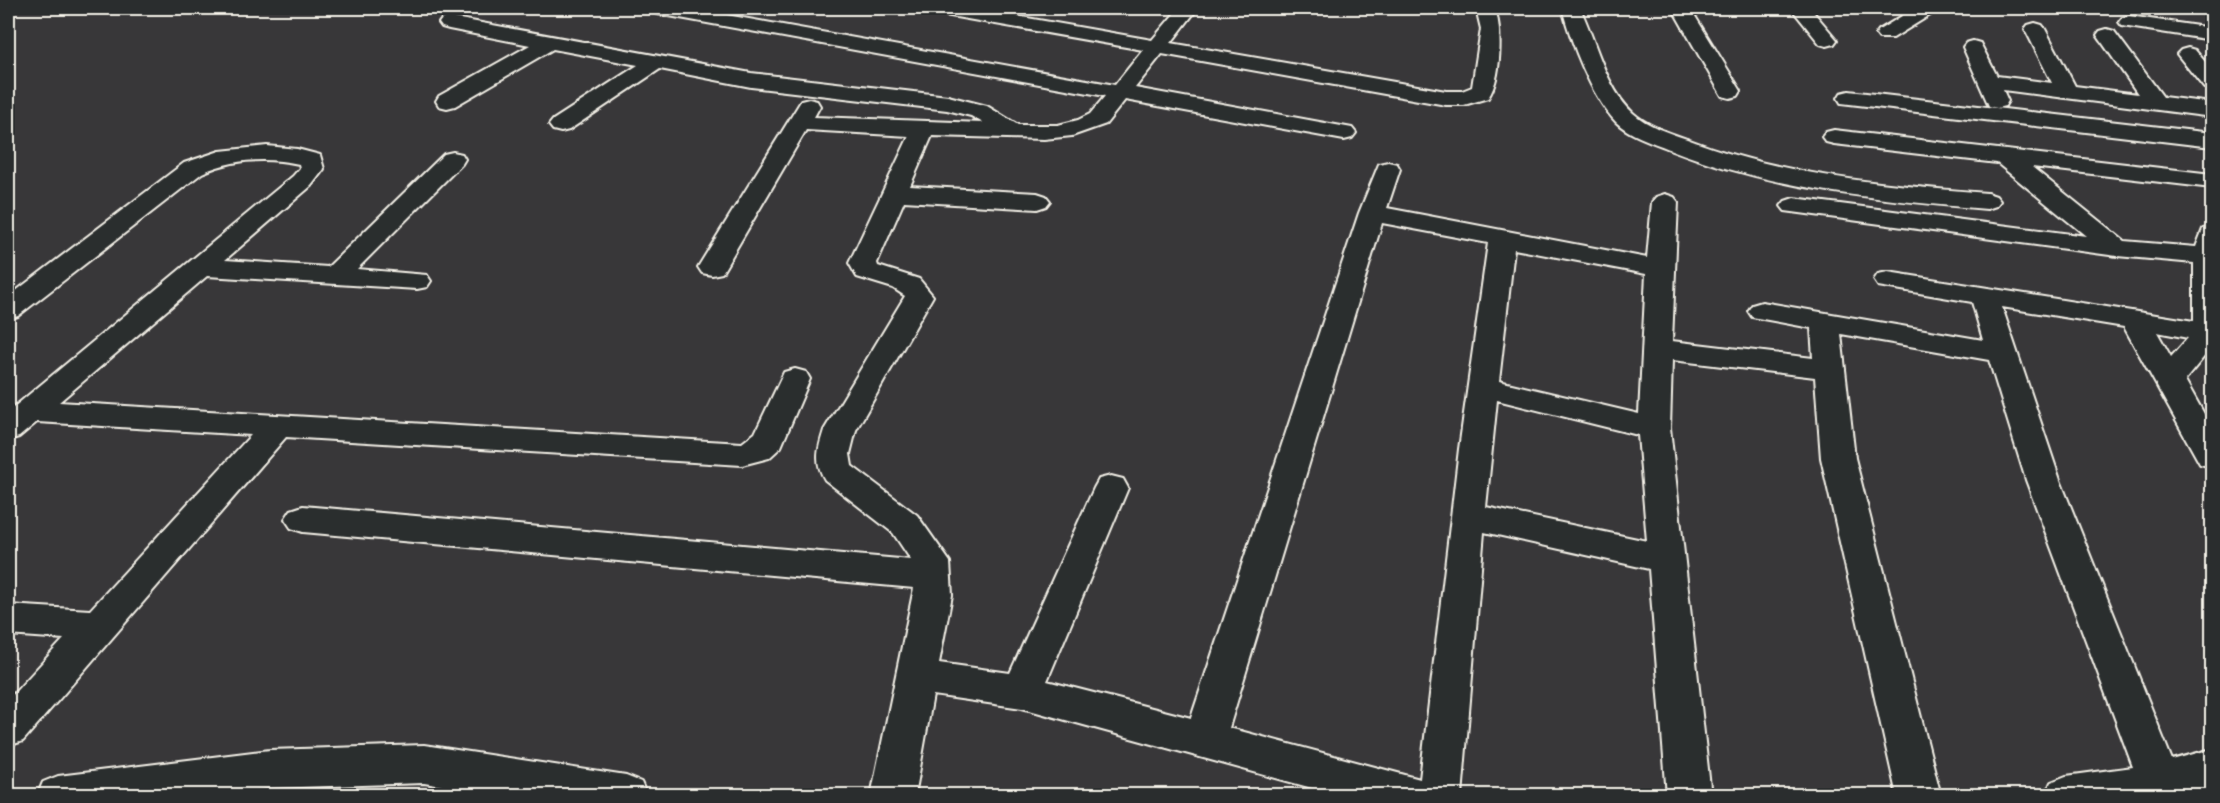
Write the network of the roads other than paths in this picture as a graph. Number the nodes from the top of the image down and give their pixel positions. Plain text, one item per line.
1 (658, 8) edge
2 (1189, 8) edge
3 (1486, 8) edge
4 (1571, 8) edge
5 (1681, 8) edge
6 (1800, 8) edge
7 (1928, 8) edge
8 (952, 9) edge
9 (2129, 22) dead end
10 (449, 23) dead end
11 (2035, 29) dead end
12 (1886, 34) dead end
13 (2108, 34) dead end
14 (2212, 34) edge
15 (1827, 40) dead end
16 (549, 42) junction
17 (1159, 47) junction
18 (1973, 47) dead end
19 (2188, 54) dead end
20 (655, 63) junction
21 (1988, 81) junction
22 (2212, 83) edge
23 (820, 86) junction
24 (1730, 91) dead end
25 (2067, 91) junction
26 (1120, 92) junction
27 (1849, 98) dead end
28 (447, 101) dead end
29 (2154, 102) junction
30 (2212, 110) edge
31 (2004, 117) junction
32 (799, 123) junction
33 (561, 125) dead end
34 (923, 130) junction
35 (1012, 131) junction
36 (1344, 133) dead end
37 (1834, 136) dead end
38 (2212, 140) edge
39 (1937, 149) junction
40 (2014, 158) junction
41 (453, 159) dead end
42 (1388, 169) dead end
43 (2212, 181) edge
44 (895, 193) junction
45 (1037, 201) dead end
46 (1987, 201) junction
47 (1665, 202) dead end
48 (1794, 206) dead end
49 (1372, 213) junction
50 (2019, 236) junction
51 (1502, 238) junction
52 (2117, 248) junction
53 (2211, 248) edge
54 (201, 267) junction
55 (712, 267) dead end
56 (1660, 269) junction
57 (334, 276) junction
58 (1888, 280) dead end
59 (417, 281) dead end
60 (1984, 296) junction
61 (8, 310) edge
62 (1762, 311) dead end
63 (2135, 320) junction
64 (1825, 322) junction
65 (2209, 332) junction
66 (1657, 349) junction
67 (2003, 353) junction
68 (1829, 369) junction
69 (2169, 379) junction
70 (795, 380) dead end
71 (1483, 387) junction
72 (18, 420) edge
73 (278, 426) junction
74 (1654, 428) junction
75 (2212, 456) edge
76 (1111, 488) dead end
77 (1468, 516) junction
78 (303, 519) dead end
79 (1666, 559) junction
80 (933, 576) junction
81 (8, 620) edge
82 (99, 626) junction
83 (917, 675) junction
84 (1022, 690) junction
85 (8, 728) edge
86 (1204, 741) junction
87 (2212, 768) edge
88 (210, 786) edge
89 (2163, 789) edge
90 (58, 795) edge
91 (626, 795) edge
92 (893, 795) edge
93 (1414, 795) edge
94 (1440, 795) edge
95 (1689, 795) edge
96 (1919, 795) edge
97 (2066, 795) edge

1 - 26 street
2 - 17 street
3 - 17 street
4 - 46 street
5 - 24 street
6 - 15 street
7 - 12 street
8 - 17 street
9 - 14 street
10 - 16 street
11 - 25 street
13 - 29 street
16 - 20 street
16 - 28 street
17 - 26 street
18 - 21 street
19 - 22 street
20 - 23 street
20 - 33 street
21 - 25 street
21 - 31 street
23 - 32 street
23 - 35 street
25 - 29 street
26 - 35 street
26 - 36 street
27 - 31 street
29 - 30 street
31 - 38 street
31 - 40 street
32 - 34 street
32 - 55 street
34 - 35 street
34 - 44 street
37 - 39 street
39 - 40 street
39 - 46 street
40 - 43 street
40 - 52 street
41 - 57 street
42 - 49 street
44 - 45 street
44 - 80 street
46 - 50 street
47 - 56 street
48 - 50 street
49 - 51 street
49 - 86 street
50 - 52 street
51 - 56 street
51 - 71 street
52 - 53 street
53 - 65 street
54 - 57 street
54 - 61 street
54 - 72 street
56 - 66 street
57 - 59 street
58 - 60 street
60 - 63 street
60 - 67 street
62 - 64 street
63 - 65 street
63 - 69 street
64 - 67 street
64 - 68 street
65 - 69 street
66 - 68 street
66 - 74 street
67 - 89 street
68 - 96 street
69 - 75 street
70 - 73 street
71 - 74 street
71 - 77 street
72 - 73 street
73 - 82 street
74 - 79 street
76 - 84 street
77 - 79 street
77 - 94 street
78 - 80 street
79 - 95 street
80 - 83 street
81 - 82 street
82 - 85 street
83 - 84 street
83 - 92 street
84 - 86 street
86 - 93 street
87 - 89 street
88 - 90 street
88 - 91 street
89 - 97 street

